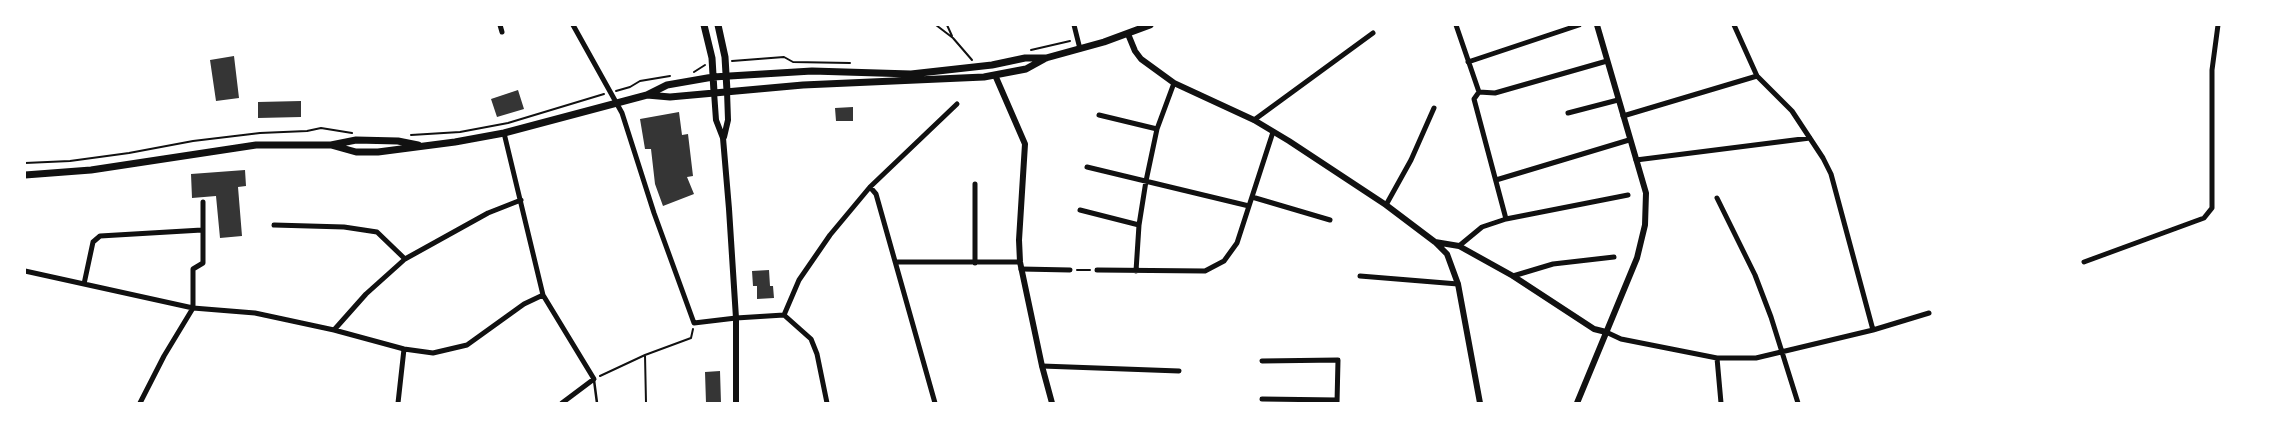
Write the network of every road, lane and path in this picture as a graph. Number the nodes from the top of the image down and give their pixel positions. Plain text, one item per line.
1 (500, 25) edge
2 (573, 25) edge
3 (704, 25) edge
4 (718, 25) edge
5 (936, 25) edge
6 (947, 25) edge
7 (1074, 25) edge
8 (1150, 25) edge
9 (1456, 25) edge
10 (1578, 25) edge
11 (1597, 25) edge
12 (1734, 25) edge
13 (2218, 25) edge
14 (502, 32) dead end
15 (1373, 33) dead end
16 (1128, 34) junction
17 (953, 38) junction
18 (1077, 40) junction
19 (1080, 49) junction
20 (1024, 51) dead end
21 (1046, 58) junction
22 (732, 60) dead end
23 (1607, 61) junction
24 (964, 62) dead end
25 (1468, 62) junction
26 (857, 64) dead end
27 (704, 66) dead end
28 (690, 74) dead end
29 (995, 75) junction
30 (672, 76) dead end
31 (727, 76) junction
32 (1757, 76) junction
33 (713, 77) junction
34 (1174, 83) junction
35 (727, 91) junction
36 (714, 92) junction
37 (1479, 92) junction
38 (610, 93) junction
39 (647, 95) junction
40 (1618, 100) junction
41 (615, 102) junction
42 (958, 104) dead end
43 (1434, 108) dead end
44 (1568, 113) dead end
45 (1099, 116) dead end
46 (1623, 116) junction
47 (1254, 120) junction
48 (1157, 129) junction
49 (504, 132) junction
50 (1273, 132) junction
51 (357, 134) dead end
52 (406, 135) dead end
53 (723, 138) junction
54 (1810, 138) junction
55 (1629, 140) junction
56 (331, 145) junction
57 (420, 146) junction
58 (1636, 160) junction
59 (25, 163) edge
60 (1087, 168) dead end
61 (25, 175) edge
62 (1496, 180) junction
63 (1146, 181) junction
64 (975, 184) dead end
65 (870, 187) junction
66 (1628, 195) dead end
67 (1252, 197) junction
68 (1717, 198) dead end
69 (521, 200) junction
70 (203, 202) dead end
71 (1386, 205) junction
72 (1249, 206) junction
73 (1080, 210) dead end
74 (1506, 219) junction
75 (1330, 220) dead end
76 (274, 224) dead end
77 (1139, 224) junction
78 (202, 230) junction
79 (1436, 242) junction
80 (1459, 246) junction
81 (1614, 257) dead end
82 (405, 259) junction
83 (896, 262) junction
84 (2084, 262) dead end
85 (975, 263) junction
86 (1021, 266) junction
87 (1070, 270) joint
88 (1097, 270) joint
89 (25, 271) edge
90 (1136, 271) junction
91 (1360, 276) dead end
92 (1513, 276) junction
93 (84, 284) junction
94 (1458, 284) junction
95 (543, 295) junction
96 (193, 308) junction
97 (1929, 313) dead end
98 (784, 315) junction
99 (736, 318) junction
100 (694, 323) junction
101 (334, 330) junction
102 (1873, 330) junction
103 (1606, 332) junction
104 (404, 349) junction
105 (1784, 353) junction
106 (645, 355) junction
107 (1717, 358) junction
108 (1262, 361) dead end
109 (1042, 366) junction
110 (1179, 371) dead end
111 (594, 379) junction
112 (1262, 399) dead end
113 (1337, 402) edge
114 (140, 403) edge
115 (398, 403) edge
116 (562, 403) edge
117 (597, 403) edge
118 (646, 403) edge
119 (736, 403) edge
120 (827, 403) edge
121 (935, 403) edge
122 (1052, 403) edge
123 (1480, 403) edge
124 (1577, 403) edge
125 (1720, 403) edge
126 (1798, 403) edge

1 - 14 street
2 - 38 street
3 - 33 main road
4 - 31 main road
5 - 17 path
6 - 17 path
7 - 18 street
8 - 16 main road
9 - 25 street
10 - 25 street
11 - 23 street
12 - 32 street
13 - 84 street
15 - 47 street
16 - 19 main road
16 - 34 street
17 - 24 path
18 - 19 street
18 - 20 path
19 - 21 main road
21 - 29 main road
21 - 31 main road
22 - 26 path
23 - 37 street
23 - 40 street
25 - 37 street
27 - 28 path
29 - 35 main road
29 - 86 street
30 - 38 path
31 - 33 main road
31 - 35 main road
32 - 46 street
32 - 54 street
33 - 36 main road
33 - 39 main road
34 - 47 street
34 - 48 street
35 - 36 main road
35 - 53 street
36 - 39 main road
36 - 53 street
37 - 62 street
38 - 41 street
38 - 52 path
39 - 41 main road
40 - 44 street
40 - 46 street
41 - 49 main road
41 - 100 street
42 - 65 street
43 - 71 street
45 - 48 street
46 - 55 street
47 - 50 street
48 - 63 street
49 - 57 main road
49 - 69 street
50 - 67 street
50 - 71 street
51 - 59 path
53 - 99 street
54 - 58 street
54 - 102 street
55 - 58 street
55 - 62 street
56 - 57 main road
56 - 57 main road
56 - 61 main road
58 - 103 street
60 - 63 street
62 - 74 street
63 - 72 street
63 - 77 street
64 - 85 street
65 - 83 street
65 - 98 street
66 - 74 street
67 - 72 street
67 - 75 street
68 - 105 street
69 - 82 street
69 - 95 street
70 - 78 street
71 - 79 street
72 - 90 street
73 - 77 street
74 - 80 street
76 - 82 street
77 - 90 street
78 - 93 street
78 - 96 street
79 - 80 street
79 - 94 street
80 - 92 street
81 - 92 street
82 - 101 street
83 - 85 street
83 - 121 street
85 - 86 street
86 - 87 street
86 - 109 street
87 - 88 path
88 - 90 street
89 - 93 street
91 - 94 street
92 - 103 street
93 - 96 street
94 - 123 street
95 - 104 street
95 - 111 street
96 - 101 street
96 - 114 street
97 - 102 street
98 - 99 street
98 - 120 street
99 - 100 street
99 - 119 street
100 - 106 path
101 - 104 street
102 - 105 street
103 - 107 street
103 - 124 street
104 - 115 street
105 - 107 street
105 - 126 street
106 - 111 path
106 - 118 path
107 - 125 street
108 - 113 street
109 - 110 street
109 - 122 street
111 - 116 street
111 - 117 lane
112 - 113 street

